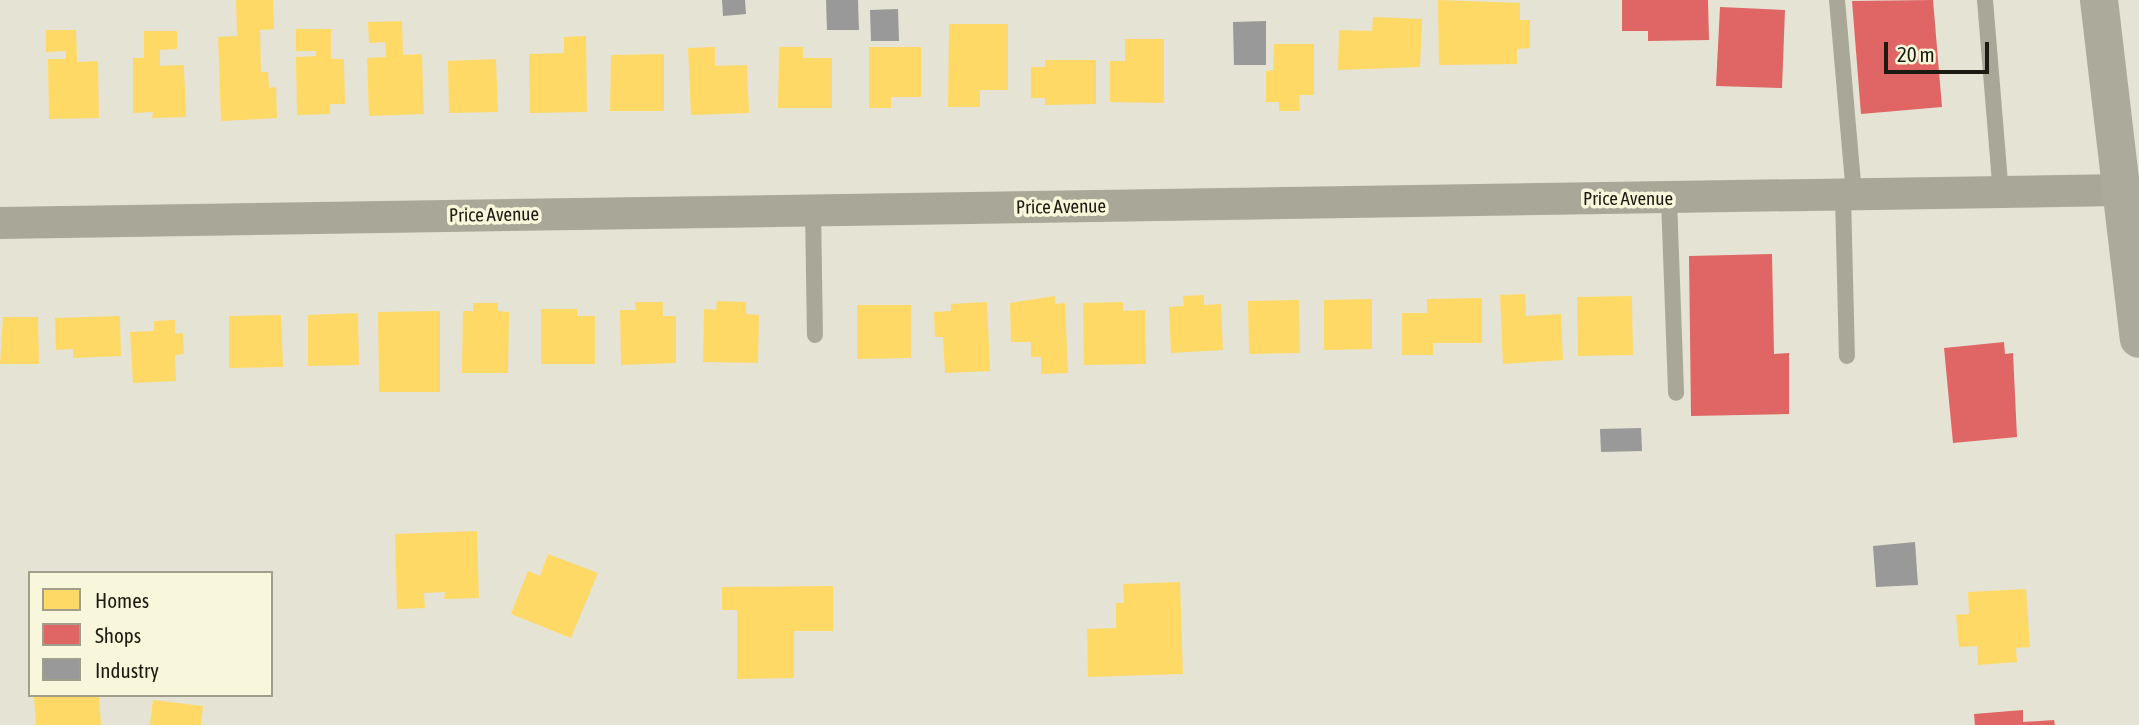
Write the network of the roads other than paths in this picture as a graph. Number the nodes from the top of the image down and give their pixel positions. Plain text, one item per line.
1 (1837, 0) edge
2 (1985, 0) edge
3 (2099, 0) edge
4 (2121, 190) junction
5 (2001, 192) junction
6 (1849, 195) junction
7 (1669, 200) junction
8 (813, 210) junction
9 (0, 223) edge
10 (2138, 322) edge
11 (815, 335) dead end
12 (1847, 356) dead end
13 (1676, 393) dead end

1 - 6 lane
2 - 5 lane
3 - 4 main road
4 - 5 street, Price Avenue
4 - 10 main road
5 - 6 street, Price Avenue
6 - 7 street, Price Avenue
6 - 12 lane
7 - 8 street, Price Avenue
7 - 13 lane
8 - 9 street, Price Avenue
8 - 11 lane

